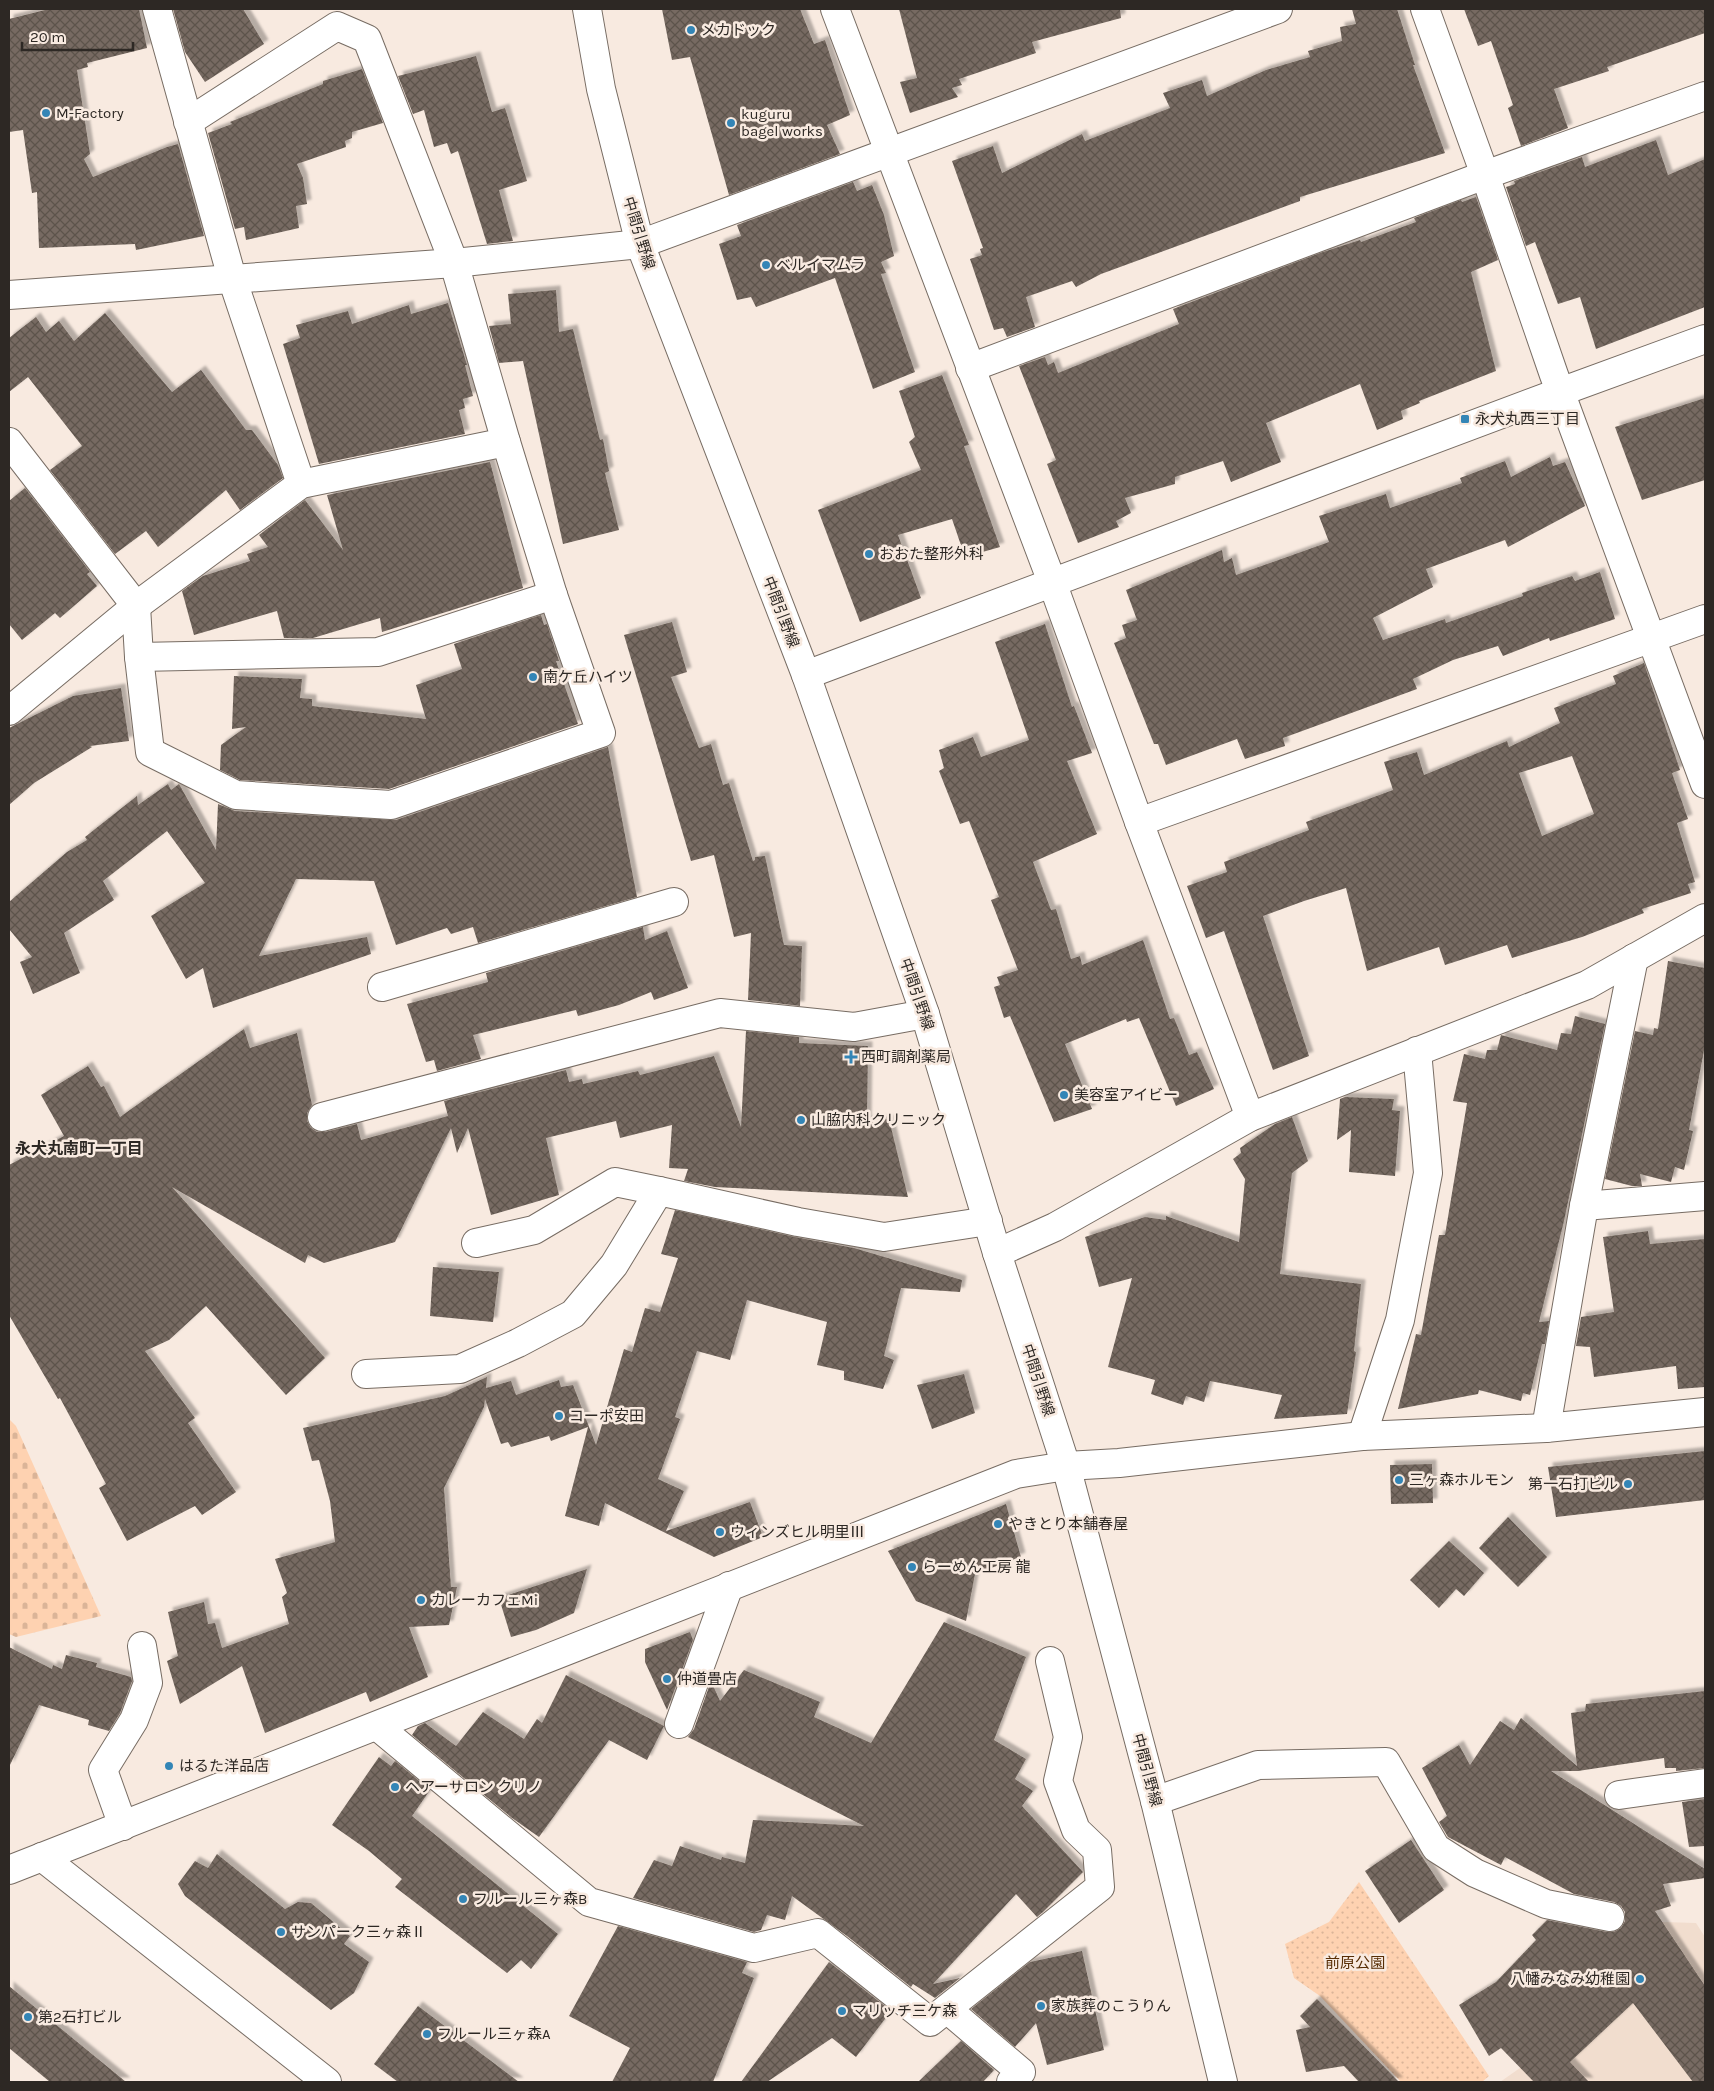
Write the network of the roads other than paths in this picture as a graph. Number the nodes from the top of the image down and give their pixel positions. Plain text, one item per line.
1 (157, 9) edge
2 (587, 9) edge
3 (835, 9) edge
4 (1278, 9) edge
5 (1425, 9) edge
6 (1705, 96) edge
7 (188, 122) junction
8 (889, 151) junction
9 (1485, 175) junction
10 (640, 244) junction
11 (454, 263) junction
12 (232, 278) junction
13 (9, 295) edge
14 (1705, 339) edge
15 (970, 368) junction
16 (1560, 392) junction
17 (506, 442) junction
18 (11, 449) edge
19 (301, 484) junction
20 (1052, 582) junction
21 (554, 595) junction
22 (136, 606) junction
23 (1705, 619) edge
24 (1652, 638) junction
25 (139, 657) junction
26 (806, 675) junction
27 (9, 711) edge
28 (1705, 784) edge
29 (1139, 822) junction
30 (674, 902) dead end
31 (1705, 918) edge
32 (1634, 958) junction
33 (382, 987) dead end
34 (925, 1014) junction
35 (1417, 1051) junction
36 (322, 1117) dead end
37 (1250, 1117) junction
38 (659, 1191) junction
39 (1705, 1196) edge
40 (1584, 1206) junction
41 (988, 1221) junction
42 (476, 1243) dead end
43 (997, 1253) junction
44 (366, 1374) dead end
45 (1705, 1412) edge
46 (1546, 1428) junction
47 (1362, 1436) junction
48 (1066, 1466) junction
49 (729, 1586) junction
50 (142, 1646) dead end
51 (1050, 1661) dead end
52 (679, 1724) dead end
53 (377, 1726) junction
54 (1705, 1783) edge
55 (1619, 1795) dead end
56 (1156, 1802) junction
57 (123, 1826) junction
58 (42, 1857) junction
59 (9, 1870) edge
60 (1610, 1917) dead end
61 (946, 2009) junction
62 (327, 2082) edge
63 (1011, 2082) edge
64 (1223, 2082) edge

1 - 7 street
2 - 10 street, 中間引野線
3 - 8 street
4 - 8 street
5 - 9 street
6 - 9 street
7 - 11 street
7 - 12 street
8 - 10 street
8 - 15 street
9 - 15 street
9 - 16 street
10 - 11 street
10 - 26 street, 中間引野線
11 - 12 street
11 - 17 street
12 - 13 street
12 - 19 street
14 - 16 street
15 - 20 street
16 - 20 street
16 - 24 street
17 - 19 street
17 - 21 street
18 - 22 street
19 - 22 street
20 - 26 street
20 - 29 street
21 - 25 street
21 - 25 street
22 - 25 street
22 - 27 street
23 - 24 street
24 - 28 street
24 - 29 street
26 - 34 street, 中間引野線
29 - 37 street
30 - 33 street
31 - 32 street
32 - 35 street
32 - 40 street
34 - 36 street
34 - 41 street, 中間引野線
35 - 37 street
35 - 47 street
37 - 43 street
38 - 41 street
38 - 42 street
38 - 44 street
39 - 40 street
40 - 46 street
41 - 43 street, 中間引野線
43 - 48 street, 中間引野線
45 - 46 street
46 - 47 street
47 - 48 street
48 - 49 street
48 - 56 street, 中間引野線
49 - 52 street
49 - 53 street
50 - 57 street
51 - 61 street
53 - 57 street
53 - 61 street
54 - 55 street
56 - 60 street
56 - 64 street, 中間引野線
57 - 58 street
58 - 59 street
58 - 62 street
61 - 63 street

